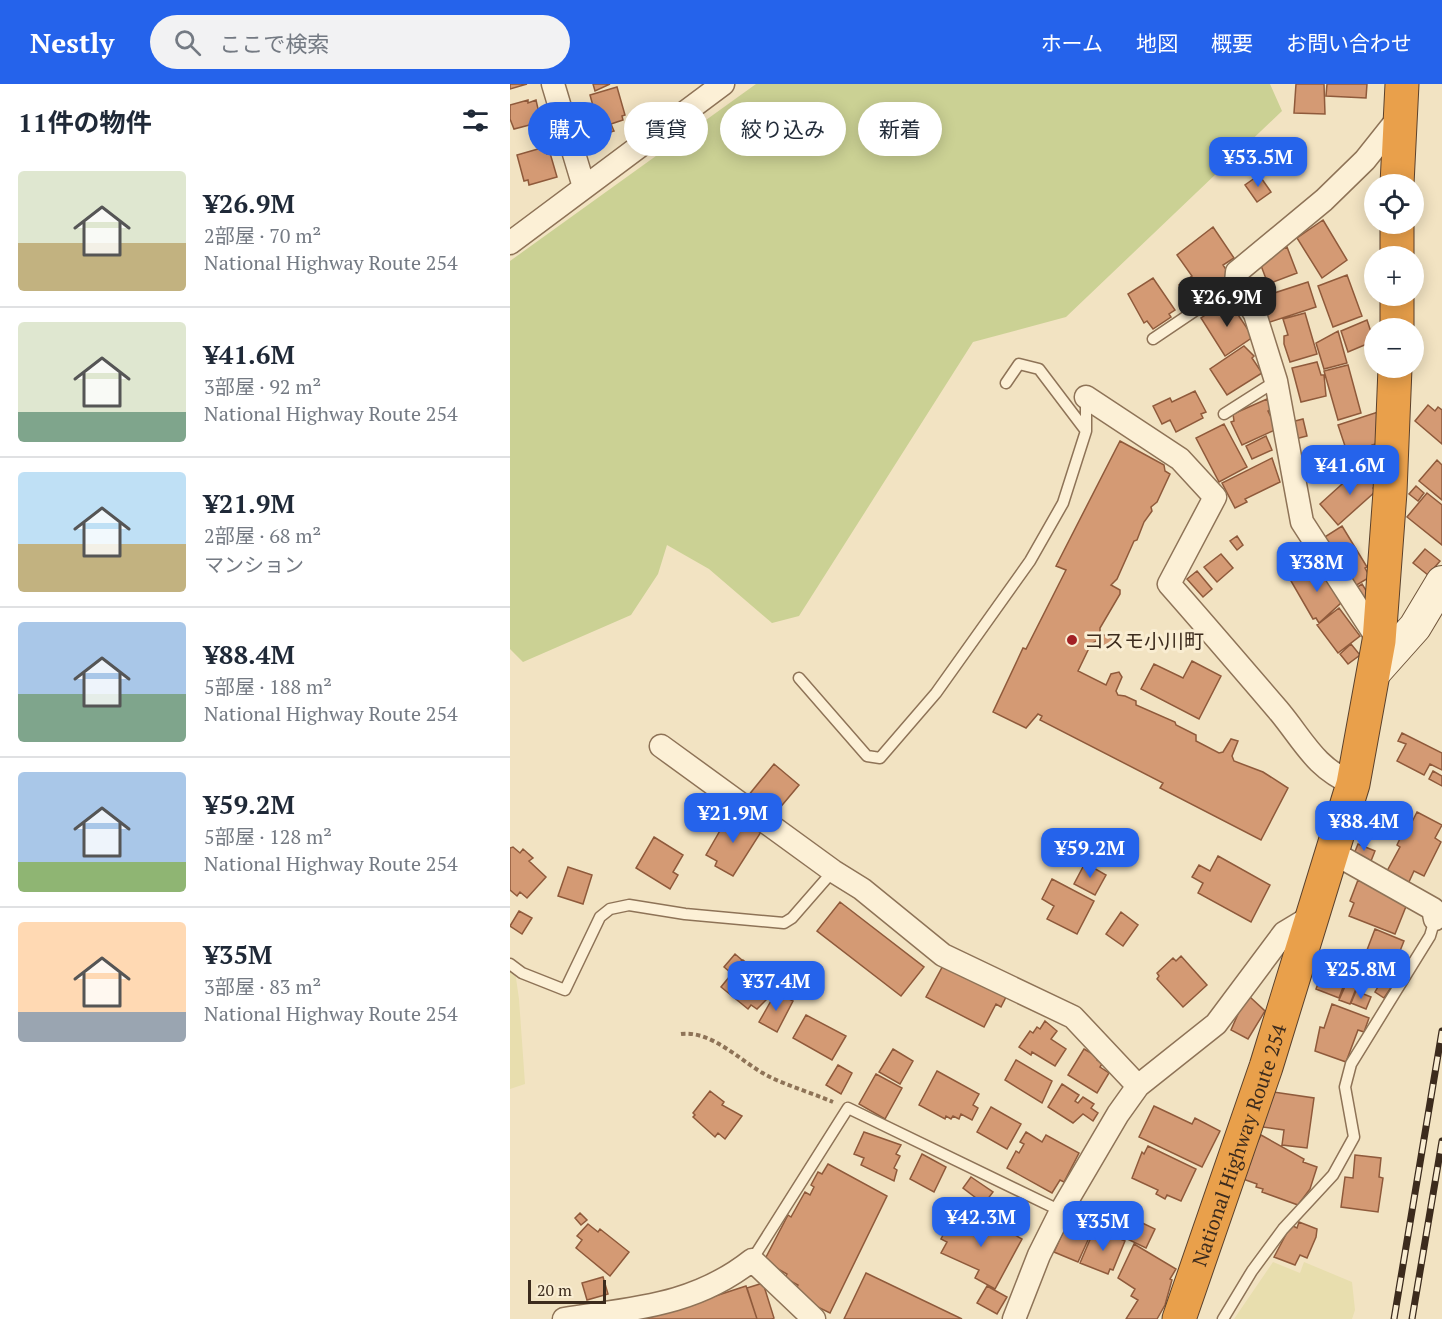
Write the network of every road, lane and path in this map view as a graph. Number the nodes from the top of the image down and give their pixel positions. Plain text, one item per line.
1 (553, 84) edge
2 (723, 84) edge
3 (1401, 100) edge
4 (1397, 174) edge
5 (584, 188) junction
6 (510, 243) edge
7 (1236, 283) junction
8 (1153, 339) dead end
9 (1395, 378) edge
10 (1276, 381) junction
11 (1006, 383) dead end
12 (1086, 397) joint
13 (1224, 414) dead end
14 (1086, 431) junction
15 (1442, 582) edge
16 (1379, 641) junction
17 (1374, 673) junction
18 (799, 678) dead end
19 (660, 746) dead end
20 (1353, 784) junction
21 (1332, 852) junction
22 (833, 871) junction
23 (1314, 915) junction
24 (1435, 919) joint
25 (510, 964) edge
26 (681, 1034) dead end
27 (1138, 1086) junction
28 (848, 1108) junction
29 (1061, 1211) junction
30 (752, 1260) junction
31 (564, 1319) edge
32 (814, 1319) edge
33 (1014, 1319) edge
34 (1179, 1319) edge
35 (1223, 1319) edge

1 - 5 street
2 - 5 street
3 - 4 highway
3 - 7 street
5 - 6 street
7 - 8 lane
7 - 10 street
9 - 16 highway, National Highway Route 254
10 - 13 lane
10 - 16 street
11 - 14 lane
12 - 14 lane
12 - 20 street
14 - 18 lane
15 - 17 street
16 - 17 highway, National Highway Route 254
17 - 20 highway, National Highway Route 254
19 - 22 street
20 - 21 highway, National Highway Route 254
21 - 23 highway, National Highway Route 254
21 - 24 street
22 - 25 lane
22 - 27 street
23 - 27 street
23 - 34 highway, National Highway Route 254
24 - 35 lane
26 - 28 path
27 - 29 street
28 - 29 lane
28 - 30 lane
29 - 33 street
30 - 31 street
30 - 32 street

